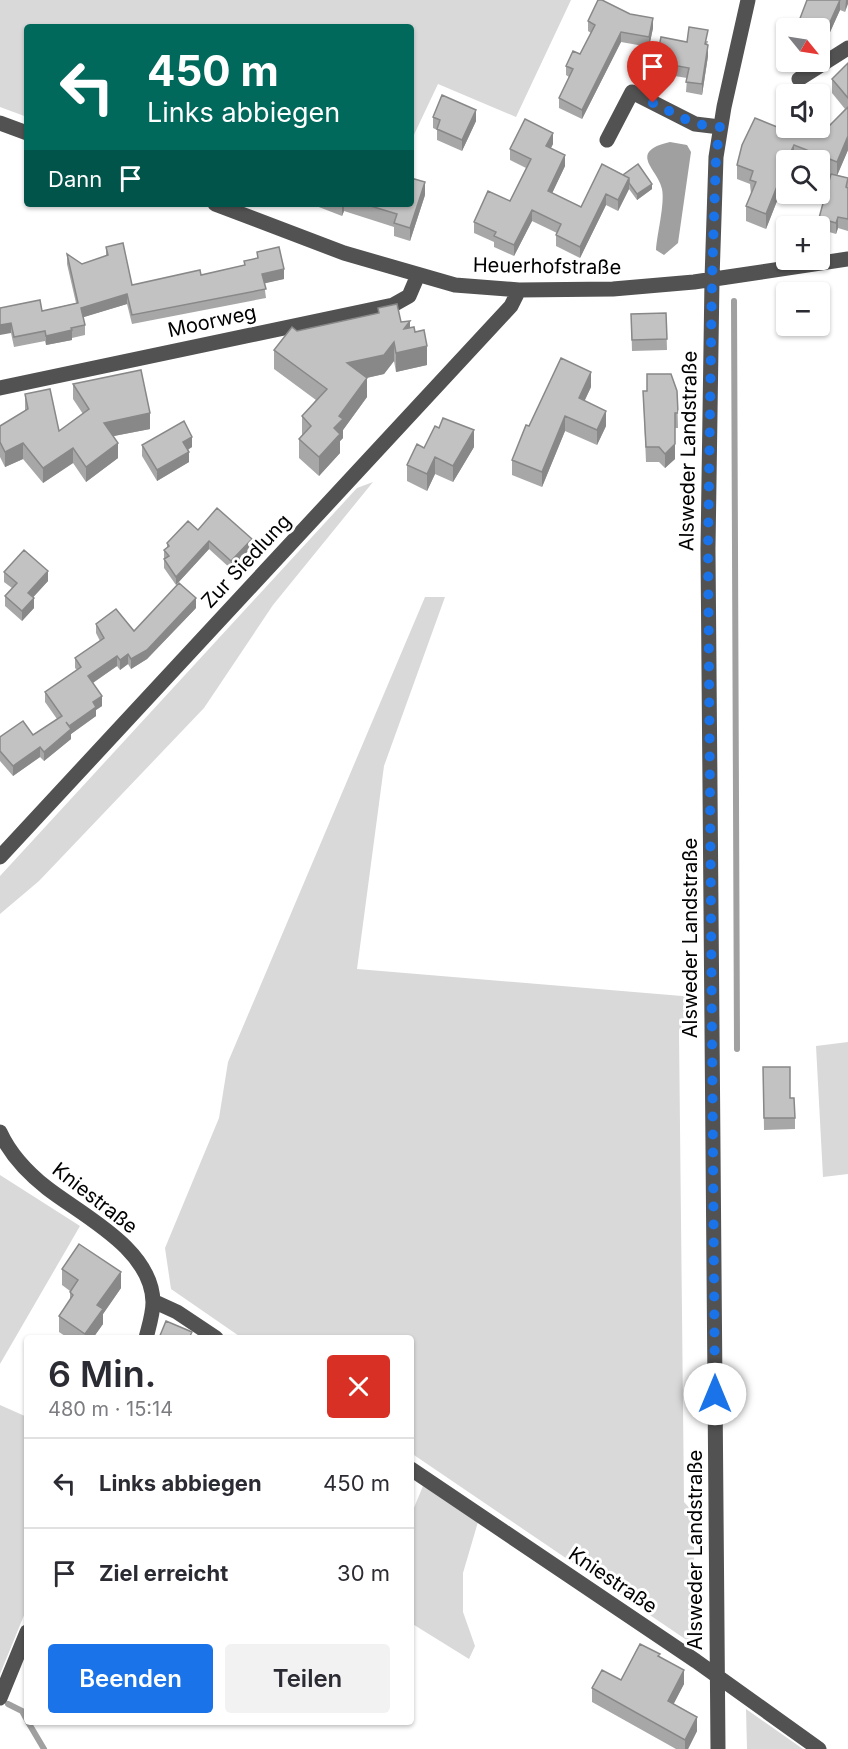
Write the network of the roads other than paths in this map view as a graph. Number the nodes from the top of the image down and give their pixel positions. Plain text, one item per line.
1 (748, 0) edge
2 (848, 48) edge
3 (799, 79) dead end
4 (0, 123) edge
5 (720, 127) junction
6 (24, 132) edge
7 (607, 140) dead end
8 (223, 207) edge
9 (848, 259) edge
10 (418, 275) junction
11 (712, 279) junction
12 (519, 290) junction
13 (0, 388) edge
14 (0, 857) edge
15 (0, 1132) edge
16 (153, 1301) junction
17 (147, 1335) edge
18 (212, 1335) edge
19 (414, 1470) edge
20 (24, 1639) edge
21 (717, 1676) junction
22 (0, 1697) edge
23 (717, 1749) edge
24 (819, 1749) edge

1 - 5 street, Alsweder Landstraße
2 - 3 street
4 - 6 street
5 - 7 street
5 - 11 street, Alsweder Landstraße
8 - 10 street, Heuerhofstraße
9 - 11 street, Heuerhofstraße
10 - 12 street, Heuerhofstraße
10 - 13 street, Moorweg
11 - 12 street, Heuerhofstraße
11 - 21 street, Alsweder Landstraße
12 - 14 street, Zur Siedlung
15 - 16 street, Kniestraße
16 - 17 street
16 - 18 street
19 - 21 street, Kniestraße
20 - 22 street
21 - 23 street, Alsweder Landstraße
21 - 24 street, Kniestraße

